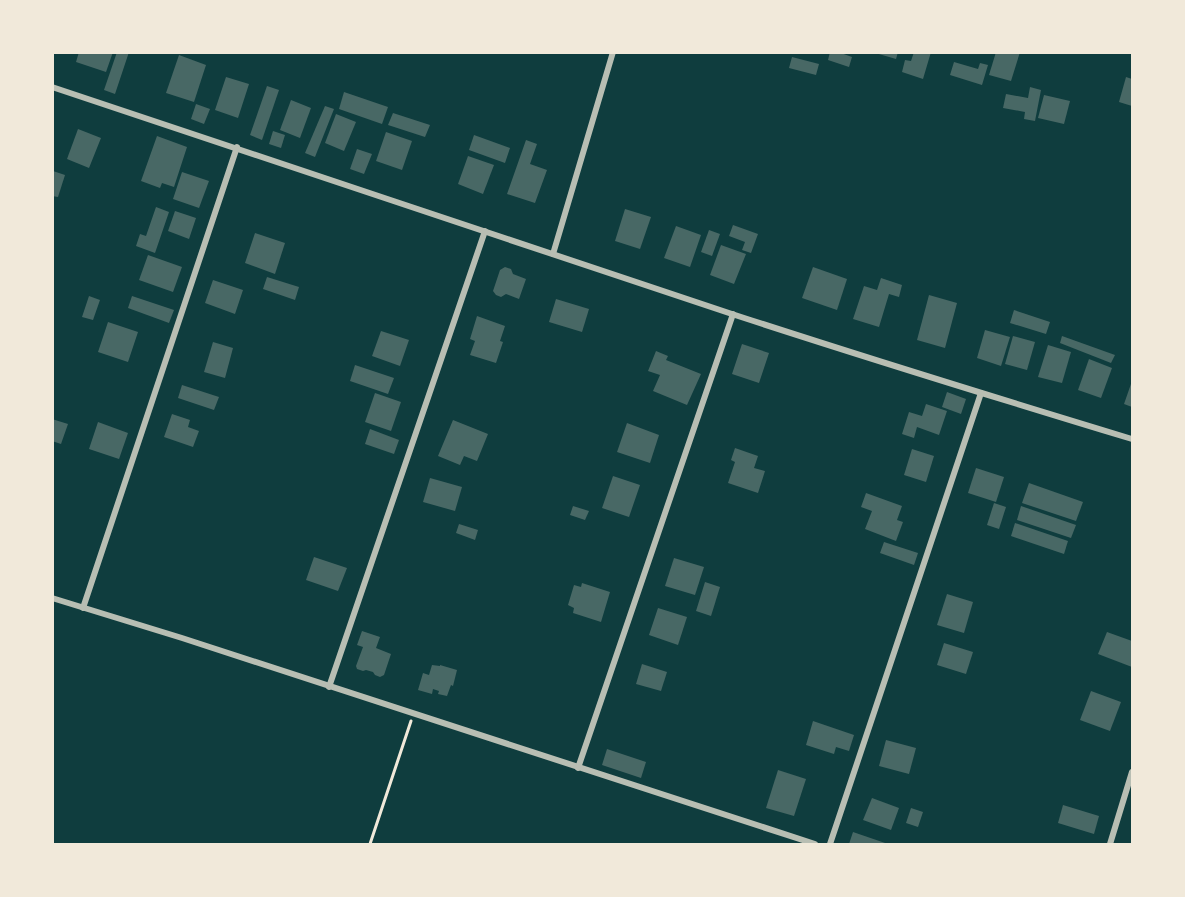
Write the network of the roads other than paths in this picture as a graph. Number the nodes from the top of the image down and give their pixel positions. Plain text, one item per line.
1 (613, 52) edge
2 (52, 87) edge
3 (237, 147) junction
4 (484, 231) junction
5 (553, 254) junction
6 (733, 314) junction
7 (981, 393) junction
8 (1132, 439) edge
9 (52, 598) edge
10 (83, 608) junction
11 (329, 687) junction
12 (578, 768) junction
13 (1132, 772) edge
14 (815, 844) edge
15 (830, 844) edge
16 (1110, 844) edge

1 - 5 street
2 - 3 street
3 - 4 street
3 - 10 street
4 - 5 street
4 - 11 street
5 - 6 street
6 - 7 street
6 - 12 street
7 - 8 street
7 - 15 street
9 - 10 street
10 - 11 street
11 - 12 street
12 - 14 street
13 - 16 street

